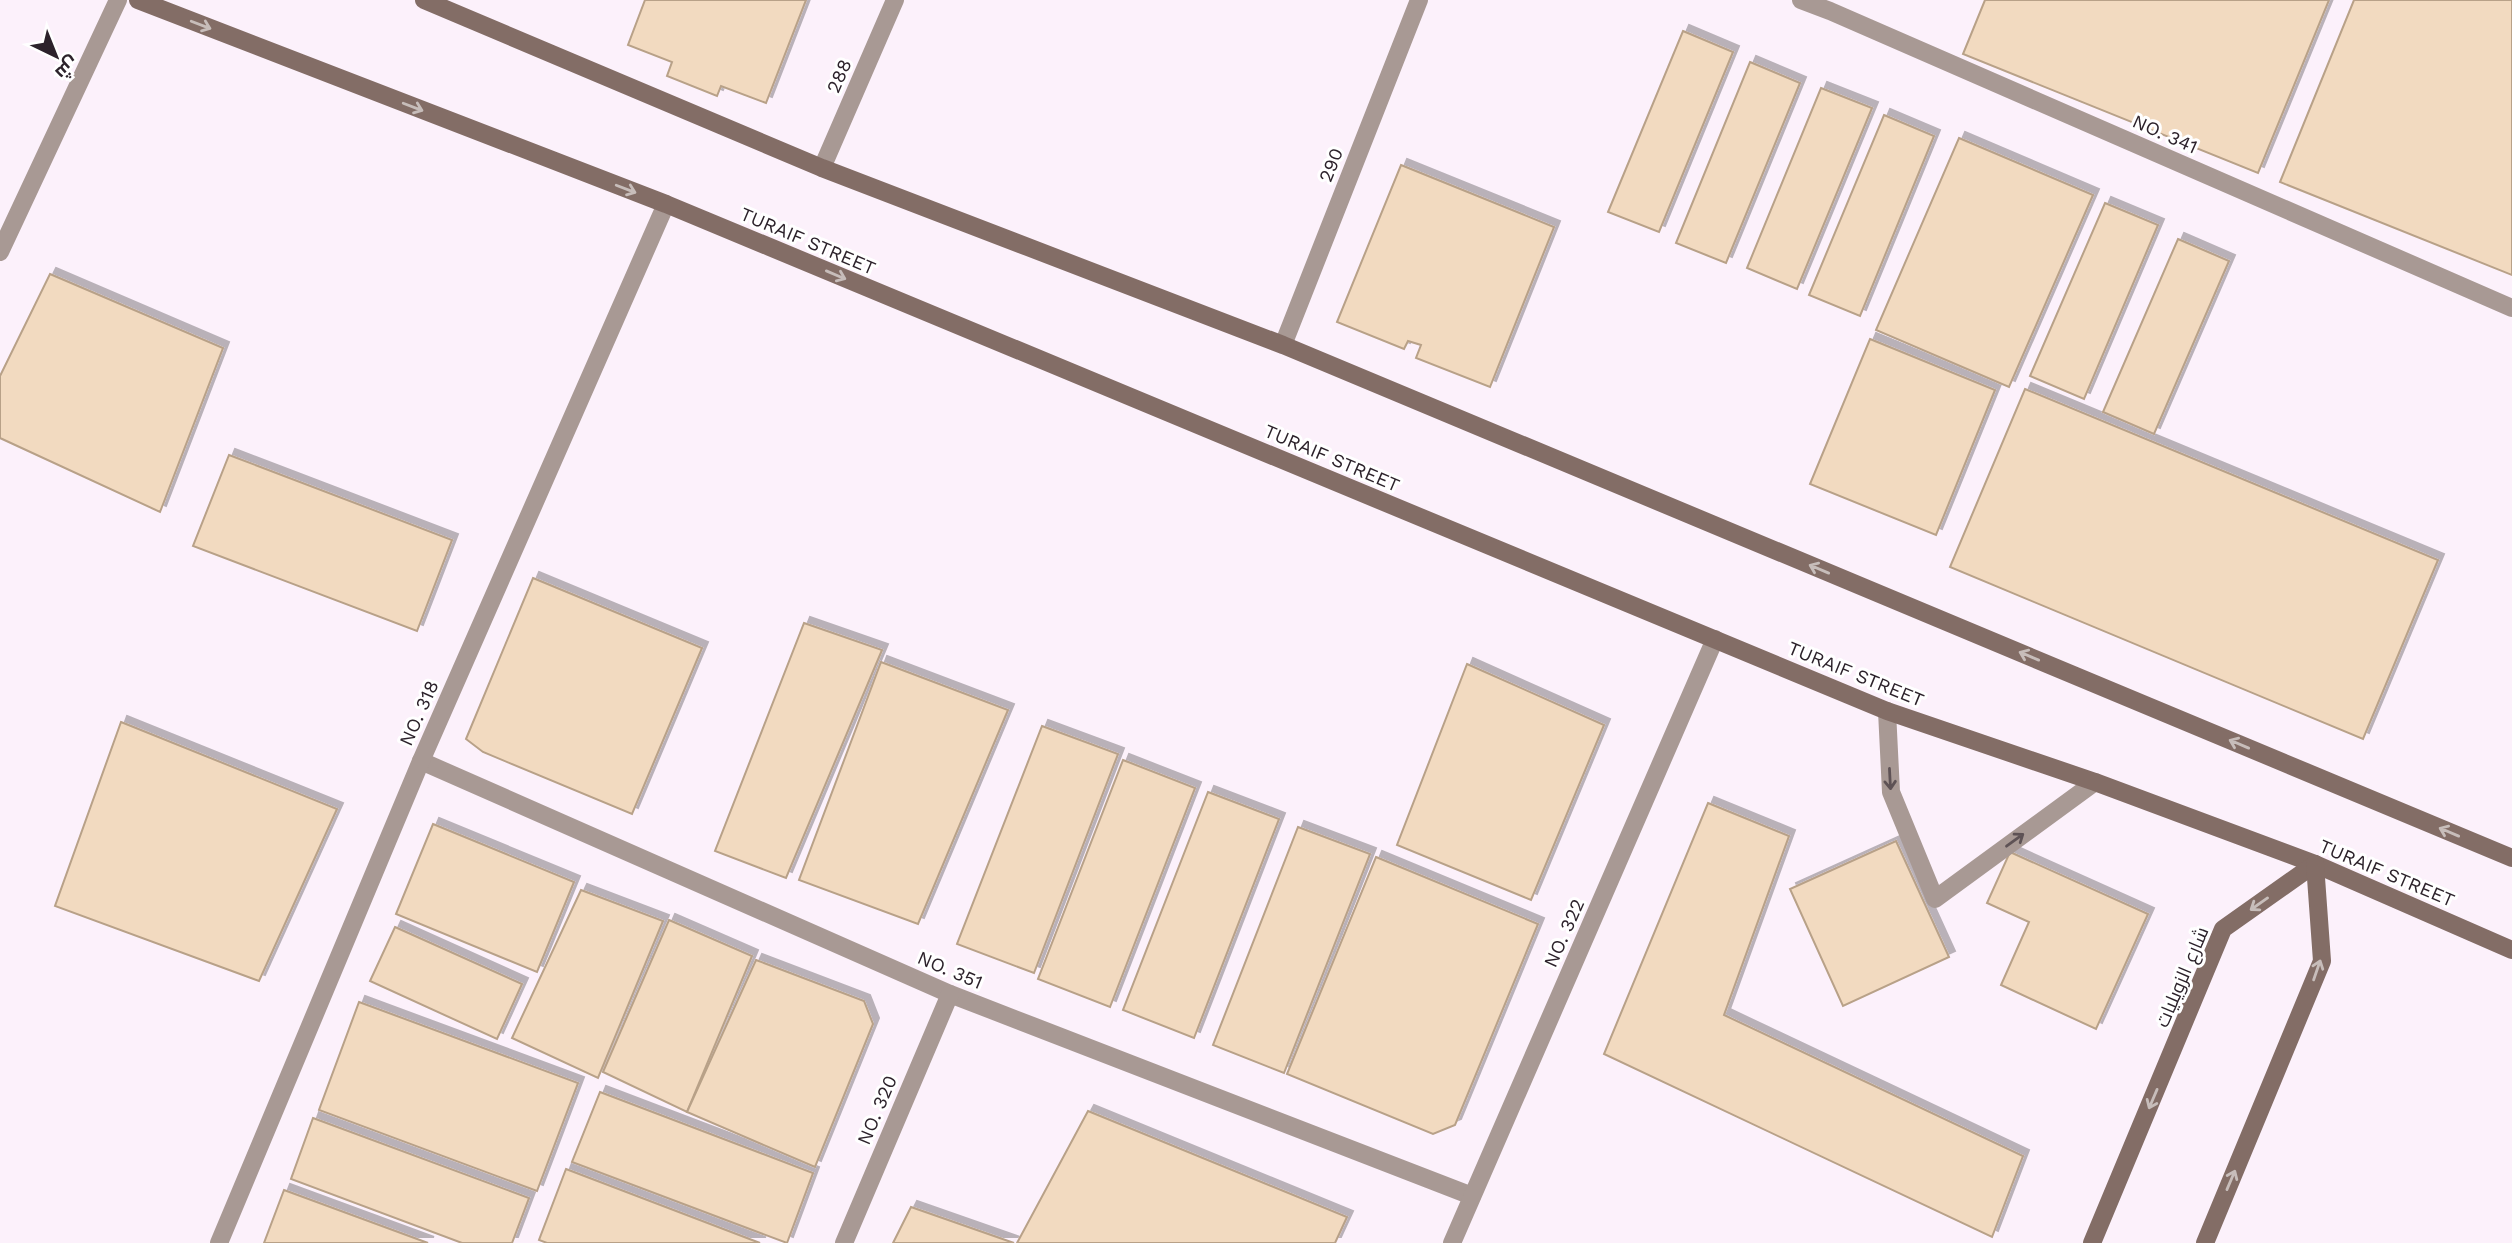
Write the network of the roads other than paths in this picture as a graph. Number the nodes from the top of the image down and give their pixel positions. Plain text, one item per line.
1 (118, 0) edge
2 (138, 0) edge
3 (425, 0) edge
4 (895, 0) edge
5 (1419, 0) edge
6 (1801, 0) edge
7 (1833, 5) edge
8 (822, 168) junction
9 (666, 204) junction
10 (0, 252) edge
11 (2512, 309) edge
12 (1283, 345) junction
13 (1715, 639) junction
14 (1887, 711) junction
15 (421, 761) junction
16 (2095, 782) junction
17 (2512, 858) edge
18 (2315, 864) junction
19 (2512, 950) edge
20 (950, 994) junction
21 (1472, 1196) junction
22 (219, 1243) edge
23 (844, 1243) edge
24 (1452, 1243) edge
25 (2092, 1243) edge
26 (2205, 1243) edge

1 - 10 street
2 -> 9 street, TURAIF STREET
3 - 8 street
4 - 8 street, 288
5 - 12 street, 290
6 - 7 street, NO. 341
7 - 11 street, NO. 341
8 - 12 street
9 -> 13 street, TURAIF STREET
9 - 15 street, NO. 318
17 -> 12 street
13 - 14 street, TURAIF STREET
13 - 21 street, NO. 322
14 - 16 street, TURAIF STREET
14 -> 16 street
15 - 20 street, NO. 351
15 - 22 street, NO. 318
16 - 18 street, TURAIF STREET
18 - 19 street, TURAIF STREET
18 -> 25 street, شارع الزويليات
26 -> 18 street
20 - 21 street, NO. 351
20 - 23 street, NO. 320
21 - 24 street, NO. 322

